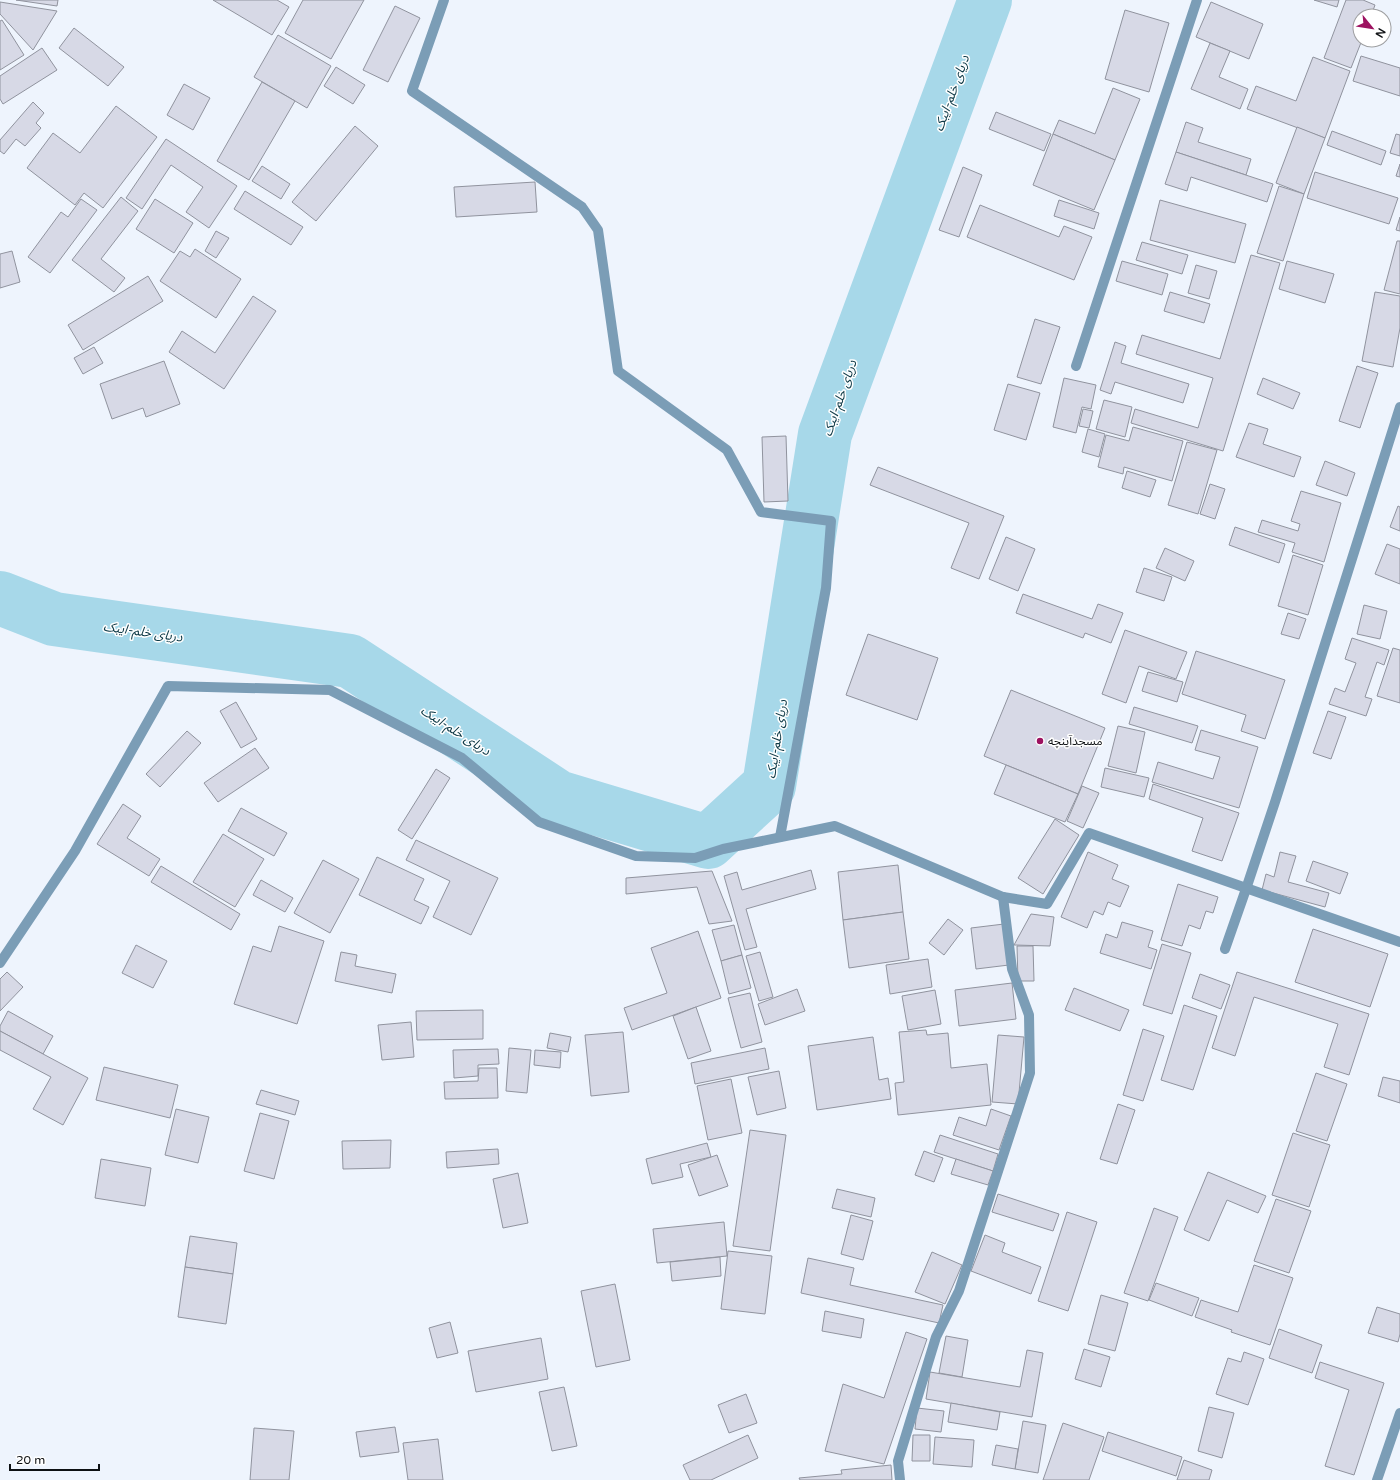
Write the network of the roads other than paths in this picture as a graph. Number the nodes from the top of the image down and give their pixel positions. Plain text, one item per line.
1 (444, 0) edge
2 (1197, 0) edge
3 (1076, 366) dead end
4 (1400, 407) edge
5 (780, 837) junction
6 (1246, 889) junction
7 (1004, 897) junction
8 (1400, 942) edge
9 (1224, 949) dead end
10 (0, 963) edge
11 (1400, 1413) edge
12 (900, 1480) edge
13 (1377, 1480) edge

1 - 5 street
2 - 3 street
4 - 6 street
5 - 7 street
5 - 10 street
6 - 7 street
6 - 8 street
6 - 9 street
7 - 12 street
11 - 13 street

